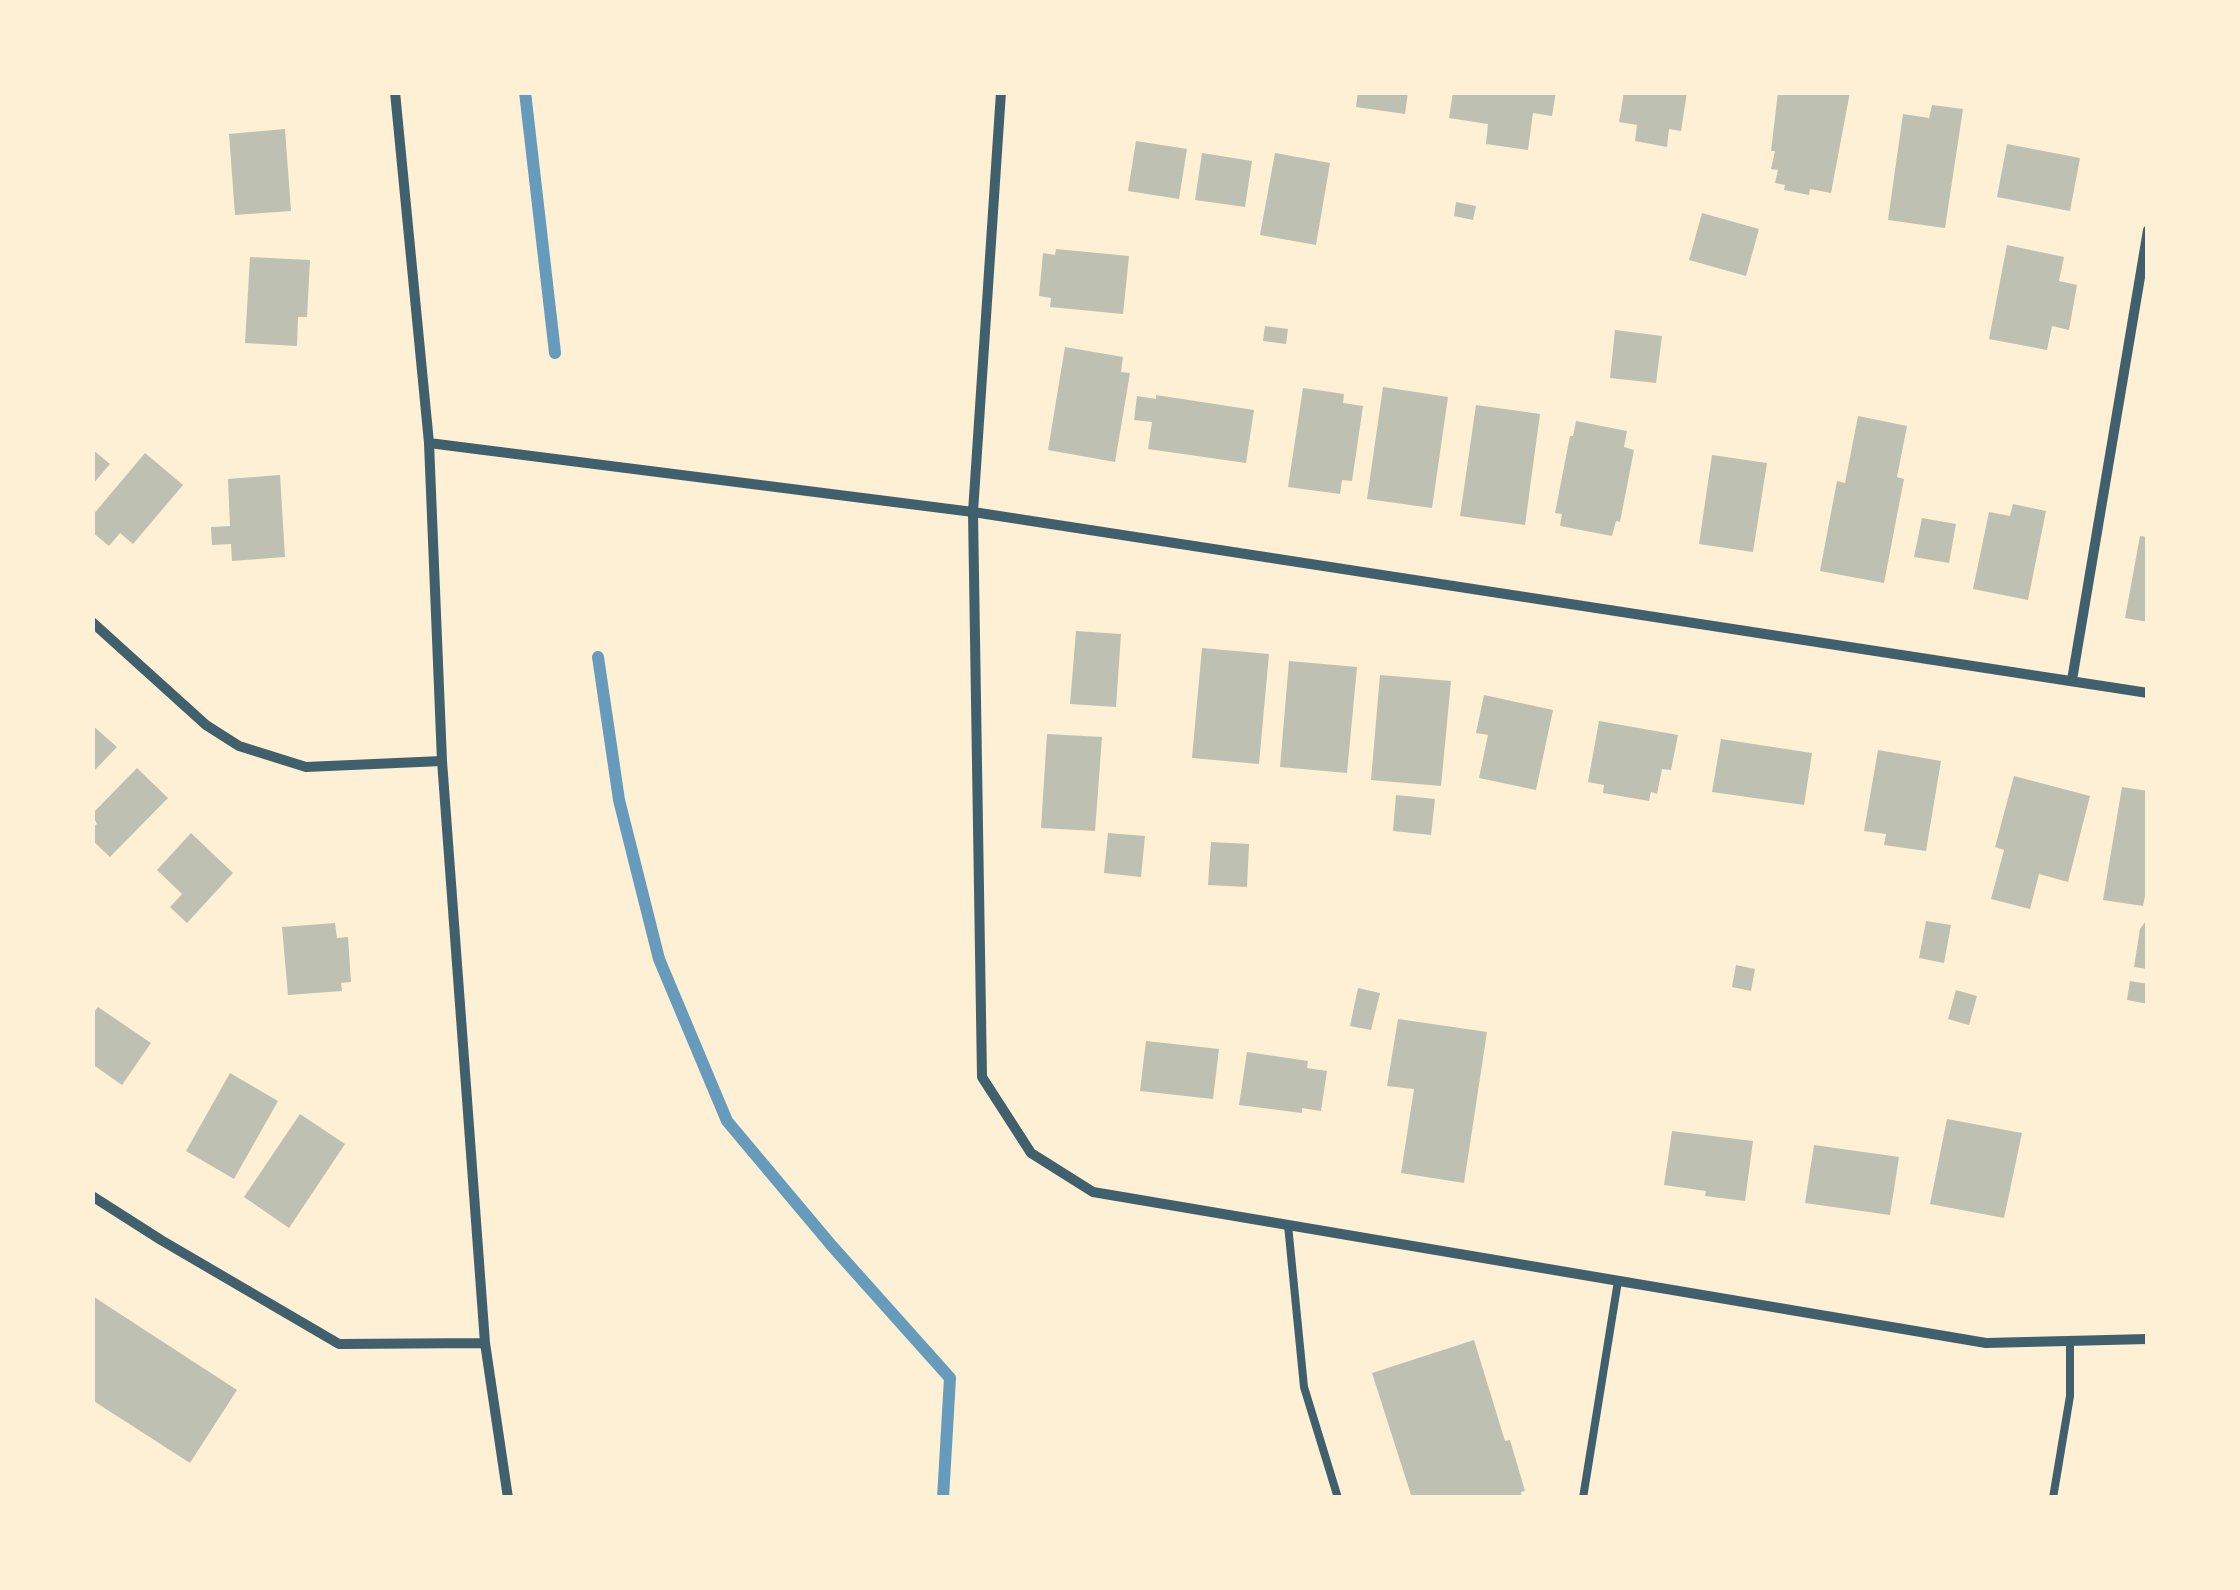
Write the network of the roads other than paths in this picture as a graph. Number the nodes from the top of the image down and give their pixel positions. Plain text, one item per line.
1 (395, 92) edge
2 (1000, 92) edge
3 (2148, 230) edge
4 (429, 443) junction
5 (973, 512) junction
6 (92, 622) edge
7 (2072, 680) junction
8 (2148, 693) edge
9 (442, 762) junction
10 (92, 1196) edge
11 (1288, 1225) junction
12 (1618, 1281) junction
13 (2148, 1339) edge
14 (2070, 1341) junction
15 (485, 1343) junction
16 (508, 1498) edge
17 (1338, 1498) edge
18 (1583, 1498) edge
19 (2052, 1498) edge

1 - 4 street
2 - 5 street
3 - 7 street
4 - 5 street
4 - 9 street
5 - 7 street
5 - 11 street
6 - 9 street
7 - 8 street
9 - 15 street
10 - 15 street
11 - 12 street
11 - 17 lane
12 - 14 street
12 - 18 lane
13 - 14 street
14 - 19 lane
15 - 16 street

